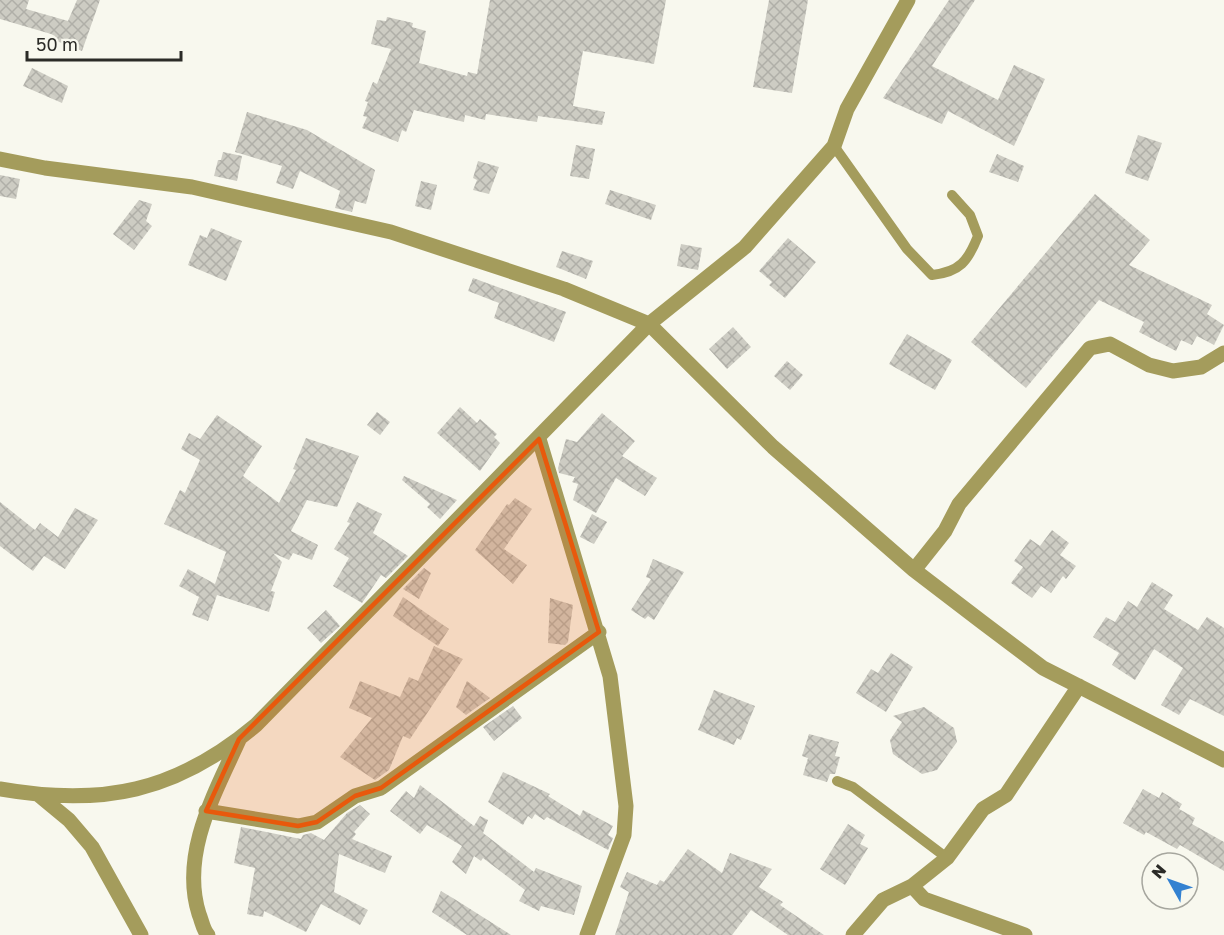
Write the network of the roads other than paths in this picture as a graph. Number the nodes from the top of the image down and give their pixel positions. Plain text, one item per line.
1 (908, 0) edge
2 (834, 146) junction
3 (0, 159) edge
4 (952, 195) dead end
5 (649, 324) junction
6 (1224, 353) edge
7 (539, 439) junction
8 (914, 570) junction
9 (598, 632) junction
10 (1079, 686) junction
11 (239, 739) junction
12 (1224, 760) edge
13 (837, 781) dead end
14 (0, 789) edge
15 (40, 796) junction
16 (206, 812) junction
17 (947, 858) junction
18 (912, 886) junction
19 (141, 935) edge
20 (208, 935) edge
21 (587, 935) edge
22 (852, 935) edge
23 (1025, 935) edge

1 - 2 street
2 - 4 lane
2 - 5 street
3 - 5 street
5 - 7 street
5 - 8 street
6 - 8 street
7 - 9 street
7 - 11 street
8 - 10 street
9 - 16 street
9 - 21 street
10 - 12 street
10 - 17 street
11 - 15 street
11 - 16 street
13 - 17 lane
14 - 15 street
15 - 19 street
16 - 20 street
17 - 18 street
18 - 22 street
18 - 23 street

